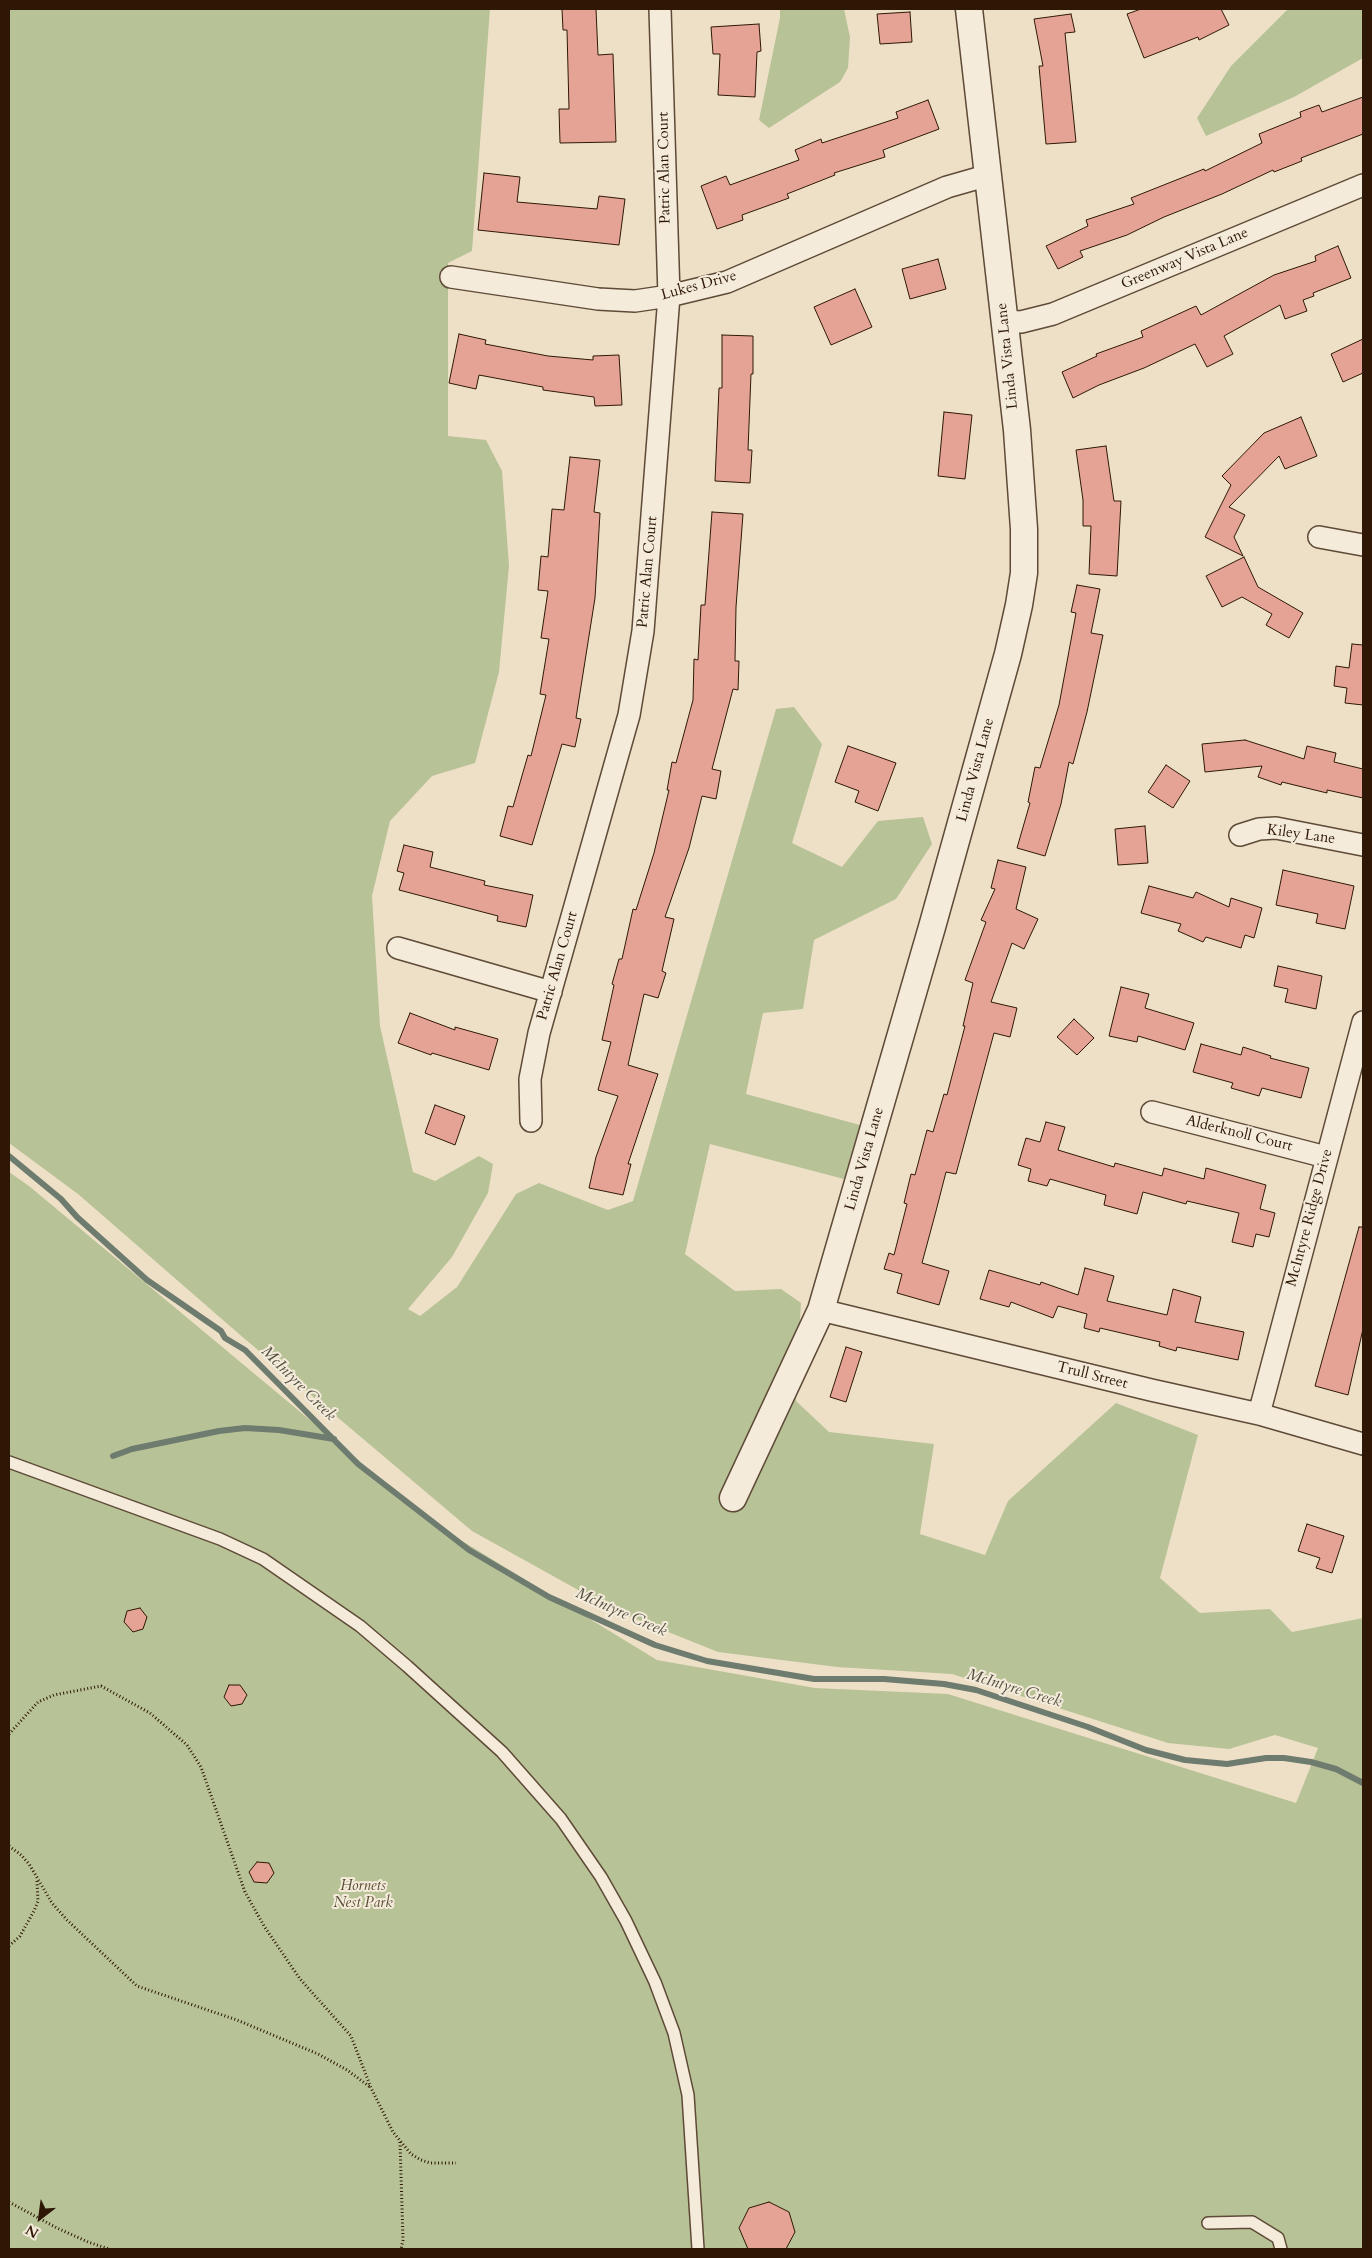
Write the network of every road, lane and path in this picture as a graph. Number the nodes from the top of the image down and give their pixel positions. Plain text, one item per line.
1 (660, 9) edge
2 (969, 9) edge
3 (989, 175) junction
4 (1362, 190) edge
5 (451, 277) dead end
6 (669, 296) junction
7 (1004, 321) junction
8 (1319, 537) dead end
9 (1363, 544) edge
10 (1240, 835) dead end
11 (1363, 845) edge
12 (398, 948) dead end
13 (551, 992) junction
14 (1363, 1022) edge
15 (1152, 1112) dead end
16 (531, 1121) dead end
17 (1326, 1156) junction
18 (821, 1310) junction
19 (1259, 1414) junction
20 (1363, 1444) edge
21 (9, 1462) edge
22 (733, 1498) dead end
23 (9, 1734) edge
24 (9, 1846) edge
25 (35, 1876) junction
26 (9, 1946) edge
27 (371, 2088) junction
28 (400, 2141) junction
29 (456, 2163) dead end
30 (9, 2202) edge
31 (1208, 2223) dead end
32 (109, 2249) edge
33 (401, 2249) edge
34 (698, 2249) edge
35 (1280, 2249) edge

1 - 6 street, Patric Alan Court
2 - 3 street, Linda Vista Lane
3 - 6 street, Lukes Drive
3 - 7 street, Linda Vista Lane
4 - 7 street, Greenway Vista Lane
5 - 6 street, Lukes Drive
6 - 13 street, Patric Alan Court
7 - 18 street, Linda Vista Lane
8 - 9 street
10 - 11 street, Kiley Lane
12 - 13 street
13 - 16 street, Patric Alan Court
14 - 17 street, McIntyre Ridge Drive
15 - 17 street, Alderknoll Court
17 - 19 street, McIntyre Ridge Drive
18 - 19 street, Trull Street
18 - 22 street, Linda Vista Lane
19 - 20 street, Trull Street
21 - 34 lane
23 - 27 path
24 - 25 path
25 - 26 path
25 - 27 path
27 - 28 path
28 - 29 path
28 - 33 path
30 - 32 path
31 - 35 lane

